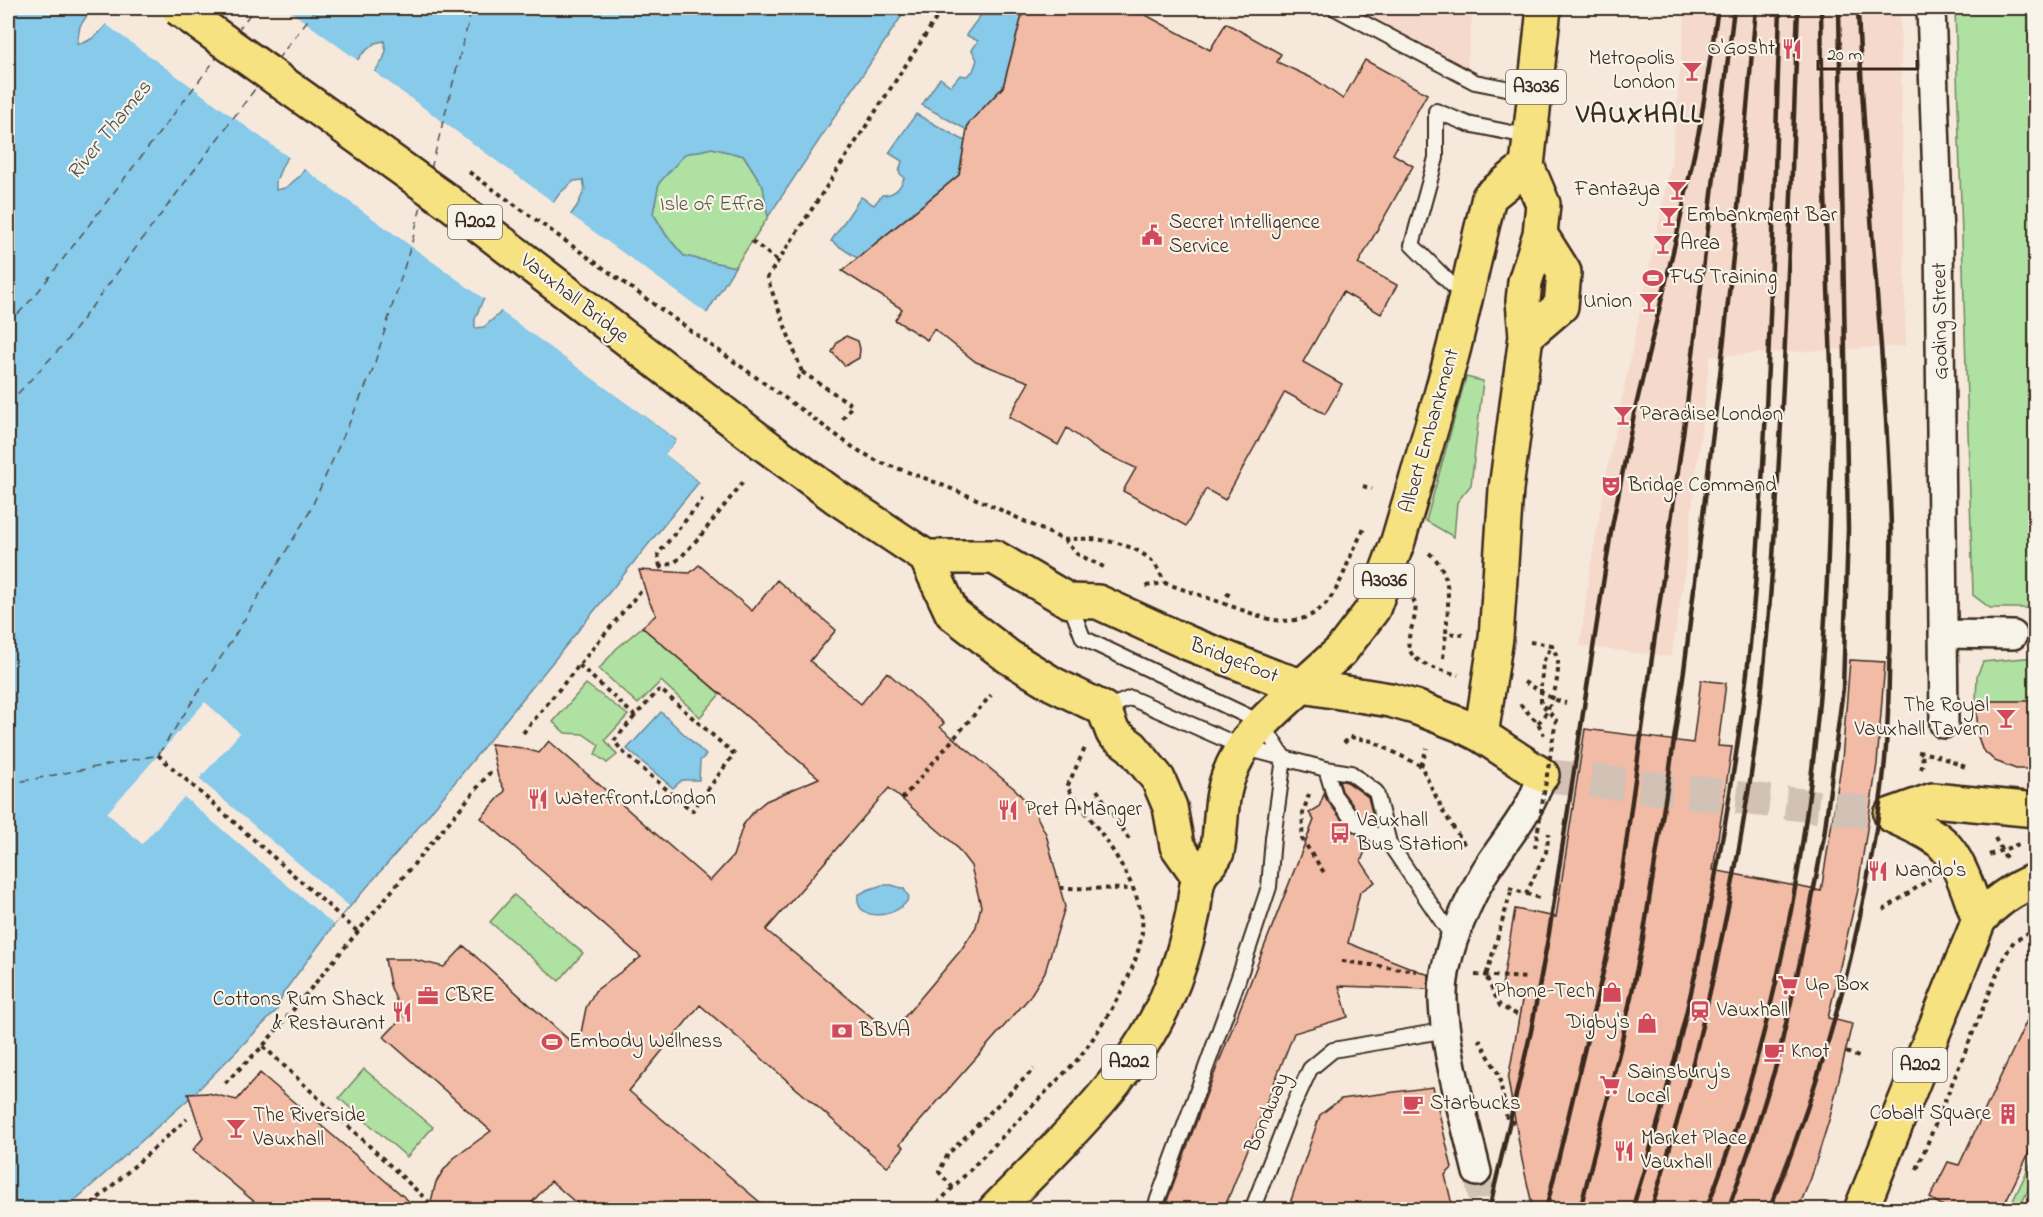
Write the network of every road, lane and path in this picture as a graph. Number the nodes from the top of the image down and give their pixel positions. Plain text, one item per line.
1 (178, 8) edge
2 (943, 8) edge
3 (1335, 8) edge
4 (1542, 8) edge
5 (1931, 8) edge
6 (1536, 94) junction
7 (1529, 151) junction
8 (461, 166) dead end
9 (752, 241) dead end
10 (778, 261) junction
11 (1466, 299) junction
12 (802, 372) junction
13 (797, 379) dead end
14 (842, 420) dead end
15 (743, 482) dead end
16 (1363, 486) dead end
17 (1372, 489) dead end
18 (703, 499) dead end
19 (1064, 540) junction
20 (1424, 551) dead end
21 (926, 557) junction
22 (1346, 571) dead end
23 (1116, 572) dead end
24 (1136, 582) dead end
25 (1165, 583) junction
26 (1230, 588) dead end
27 (642, 589) dead end
28 (1409, 595) dead end
29 (1227, 596) dead end
30 (1069, 601) junction
31 (1446, 633) junction
32 (1943, 634) junction
33 (1467, 635) dead end
34 (2013, 635) dead end
35 (1525, 641) dead end
36 (1552, 645) junction
37 (1443, 658) dead end
38 (579, 665) junction
39 (1464, 677) dead end
40 (1524, 682) dead end
41 (1302, 686) junction
42 (991, 695) dead end
43 (1553, 699) junction
44 (1516, 700) dead end
45 (1566, 703) dead end
46 (1104, 709) junction
47 (635, 716) junction
48 (1538, 723) junction
49 (1944, 724) dead end
50 (523, 733) dead end
51 (1252, 735) junction
52 (1481, 735) junction
53 (1088, 741) dead end
54 (1344, 743) dead end
55 (1427, 748) dead end
56 (158, 755) dead end
57 (1284, 758) junction
58 (1549, 761) junction
59 (1421, 766) junction
60 (1326, 769) junction
61 (492, 770) dead end
62 (1919, 774) dead end
63 (1097, 790) dead end
64 (1310, 790) dead end
65 (1974, 790) junction
66 (902, 799) dead end
67 (2036, 810) edge
68 (1991, 833) dead end
69 (1130, 841) dead end
70 (1389, 843) junction
71 (2014, 845) dead end
72 (1535, 848) dead end
73 (2002, 850) junction
74 (1470, 852) dead end
75 (2022, 871) edge
76 (1324, 874) dead end
77 (1199, 877) junction
78 (1932, 878) dead end
79 (1515, 880) dead end
80 (1503, 885) dead end
81 (1060, 888) dead end
82 (1133, 889) junction
83 (1512, 889) junction
84 (1539, 898) dead end
85 (1882, 910) dead end
86 (1979, 920) junction
87 (2036, 930) edge
88 (357, 931) junction
89 (1454, 939) junction
90 (1342, 961) dead end
91 (1418, 971) dead end
92 (1486, 976) junction
93 (1528, 978) dead end
94 (1473, 984) dead end
95 (1520, 1016) dead end
96 (1447, 1030) junction
97 (1475, 1033) dead end
98 (263, 1046) junction
99 (1846, 1052) dead end
100 (1861, 1058) dead end
101 (1034, 1069) dead end
102 (225, 1083) dead end
103 (187, 1119) dead end
104 (1515, 1124) dead end
105 (1477, 1172) tunnel mouth
106 (1912, 1179) dead end
107 (953, 1188) junction
108 (431, 1204) dead end
109 (85, 1209) edge
110 (931, 1209) edge
111 (995, 1209) edge
112 (1154, 1209) edge
113 (1252, 1209) edge
114 (1861, 1209) edge

1 - 21 main road, Vauxhall Bridge / A202, bridge
2 - 10 path
3 - 6 lane
4 - 6 main road, A3036
5 - 32 street, Goding Street
6 - 7 main road, A3036
7 - 11 main road, Albert Embankment / A3036
7 - 11 lane
7 - 52 main road, A3036
8 - 19 path, Vauxhall Bridge, bridge
9 - 10 path
10 - 12 path
11 - 41 main road, Albert Embankment / A3036
12 - 13 path
12 - 14 path
15 - 18 path
16 - 17 path
19 - 23 path
19 - 25 path
20 - 31 path
21 - 30 main road, Bridgefoot
21 - 46 main road
22 - 25 path
24 - 25 path
26 - 29 path
27 - 38 path
28 - 39 path
30 - 41 main road, Bridgefoot
30 - 51 lane
31 - 33 path
31 - 37 path
32 - 34 street
32 - 49 street, Goding Street
35 - 36 path
36 - 43 path
36 - 72 path, bridge
38 - 47 path
38 - 50 path
40 - 43 path
41 - 51 main road, A202
41 - 52 main road, Bridgefoot
42 - 66 path
43 - 45 path
43 - 48 path
44 - 48 path
46 - 51 lane
46 - 77 main road
47 - 47 path
48 - 58 path
51 - 57 lane
51 - 57 lane
51 - 77 main road, A202
52 - 58 main road, Bridgefoot
53 - 82 path
54 - 59 path
55 - 59 path
56 - 88 path
57 - 60 lane
57 - 112 lane
58 - 89 street
59 - 74 path
60 - 70 lane
60 - 70 lane
61 - 88 path
62 - 65 path
63 - 69 path
64 - 76 path
65 - 67 main road
65 - 86 main road
68 - 73 path
70 - 89 lane
71 - 73 path
73 - 75 path
75 - 86 main road, A202
77 - 111 main road, A202
78 - 85 path
79 - 83 path
80 - 83 path
81 - 82 path
82 - 107 path
83 - 84 path
83 - 92 path
86 - 114 main road, A202
87 - 106 path
88 - 98 path
89 - 96 street
90 - 91 path
92 - 93 path
92 - 94 path
92 - 95 path
96 - 105 street
96 - 113 lane, Bondway
97 - 104 path
98 - 102 path
98 - 108 path
99 - 100 path
101 - 107 path
103 - 109 path
107 - 110 path

